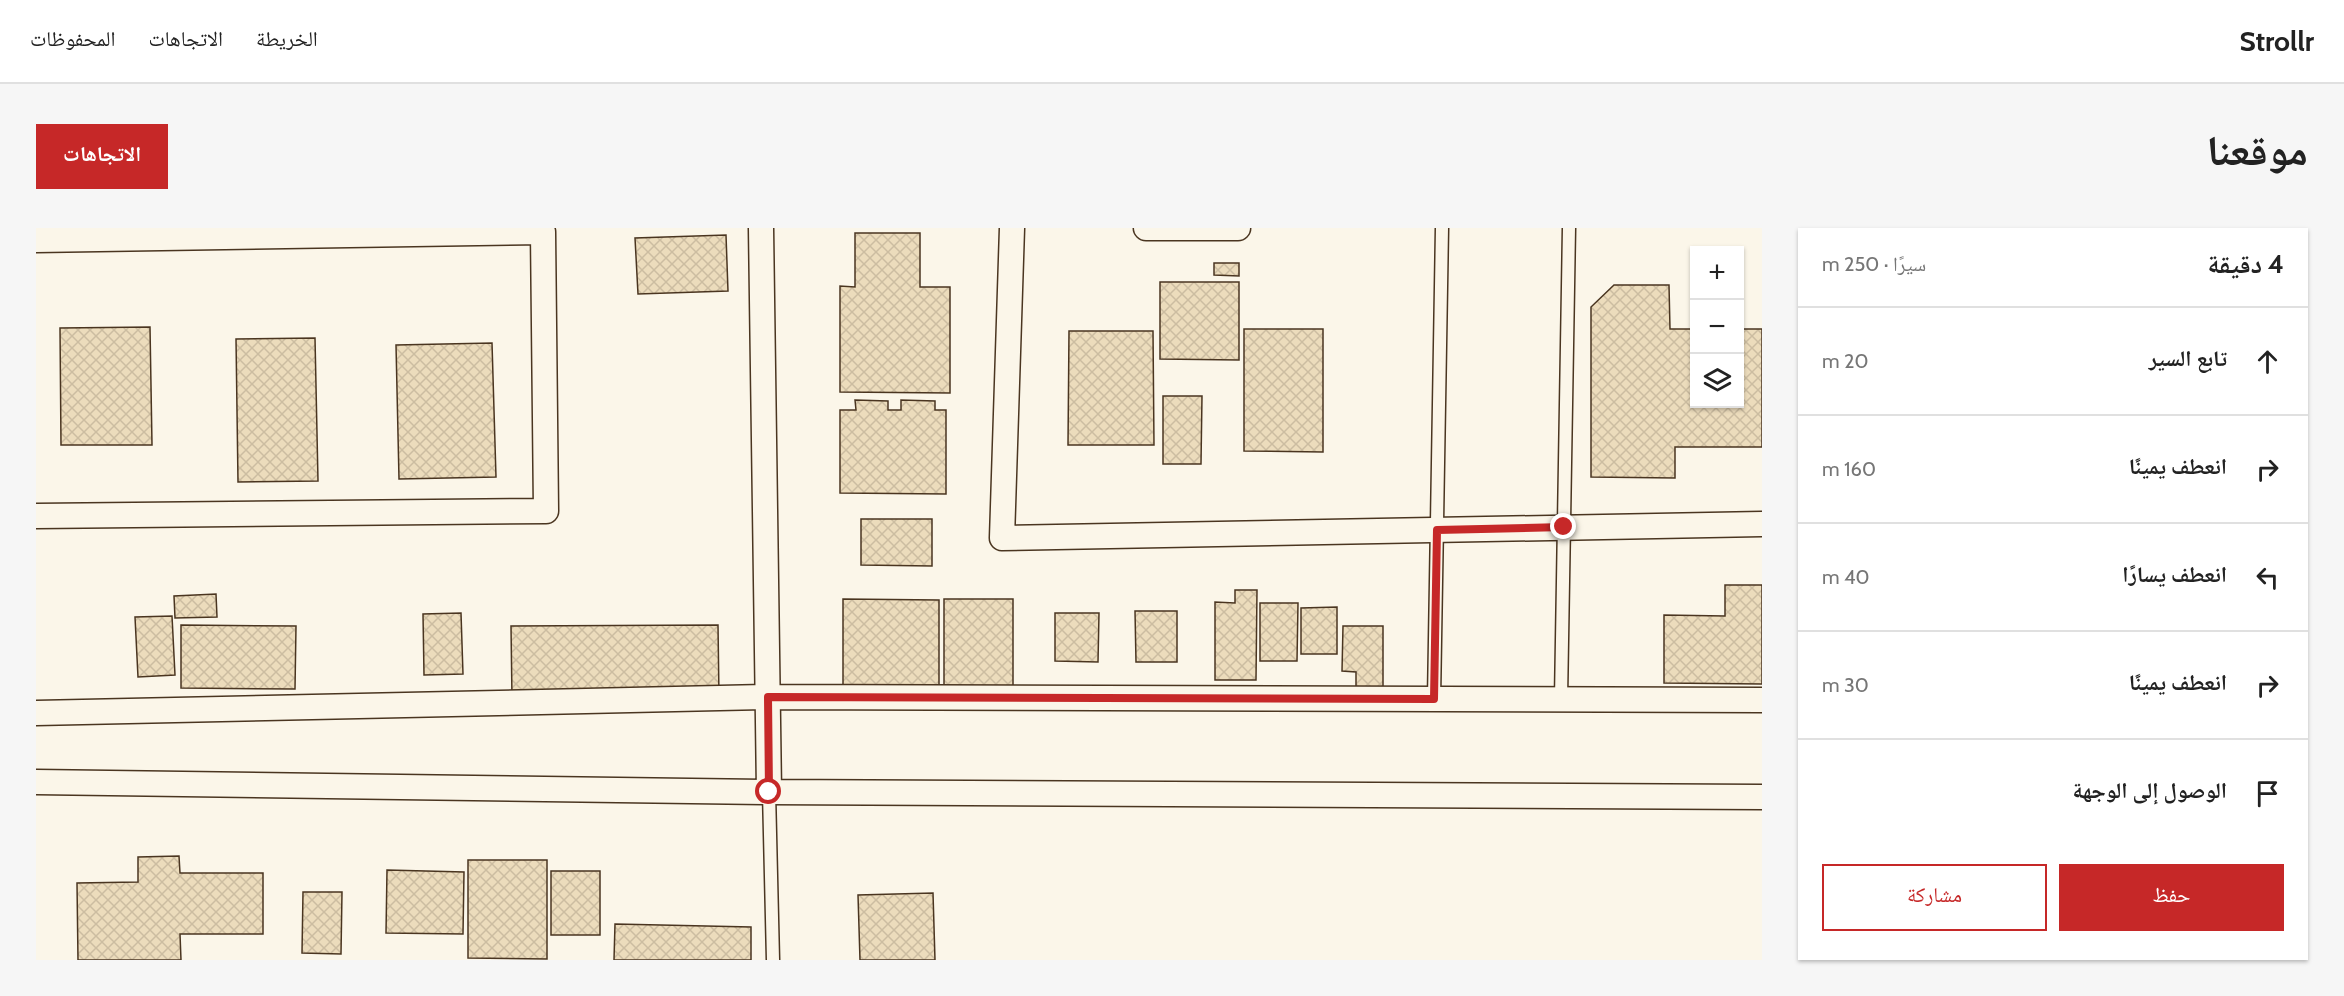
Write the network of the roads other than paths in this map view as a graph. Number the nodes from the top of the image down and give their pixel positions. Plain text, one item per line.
1 (761, 228) edge
2 (1012, 228) edge
3 (1146, 228) edge
4 (1197, 228) edge
5 (1239, 228) edge
6 (1442, 228) edge
7 (1569, 228) edge
8 (36, 240) edge
9 (36, 516) edge
10 (1762, 524) edge
11 (1564, 527) junction
12 (1437, 530) junction
13 (768, 697) junction
14 (1434, 699) junction
15 (1561, 699) junction
16 (1762, 700) edge
17 (36, 713) edge
18 (36, 782) edge
19 (769, 792) junction
20 (1762, 797) edge
21 (773, 960) edge

1 - 13 street
2 - 12 street
3 - 4 street
4 - 5 street
6 - 12 lane
7 - 11 lane
8 - 9 street
10 - 11 street
11 - 12 street
11 - 15 lane
12 - 14 lane
13 - 14 street
13 - 17 street
13 - 19 street
14 - 15 street
15 - 16 street
18 - 19 street
19 - 20 street
19 - 21 lane

